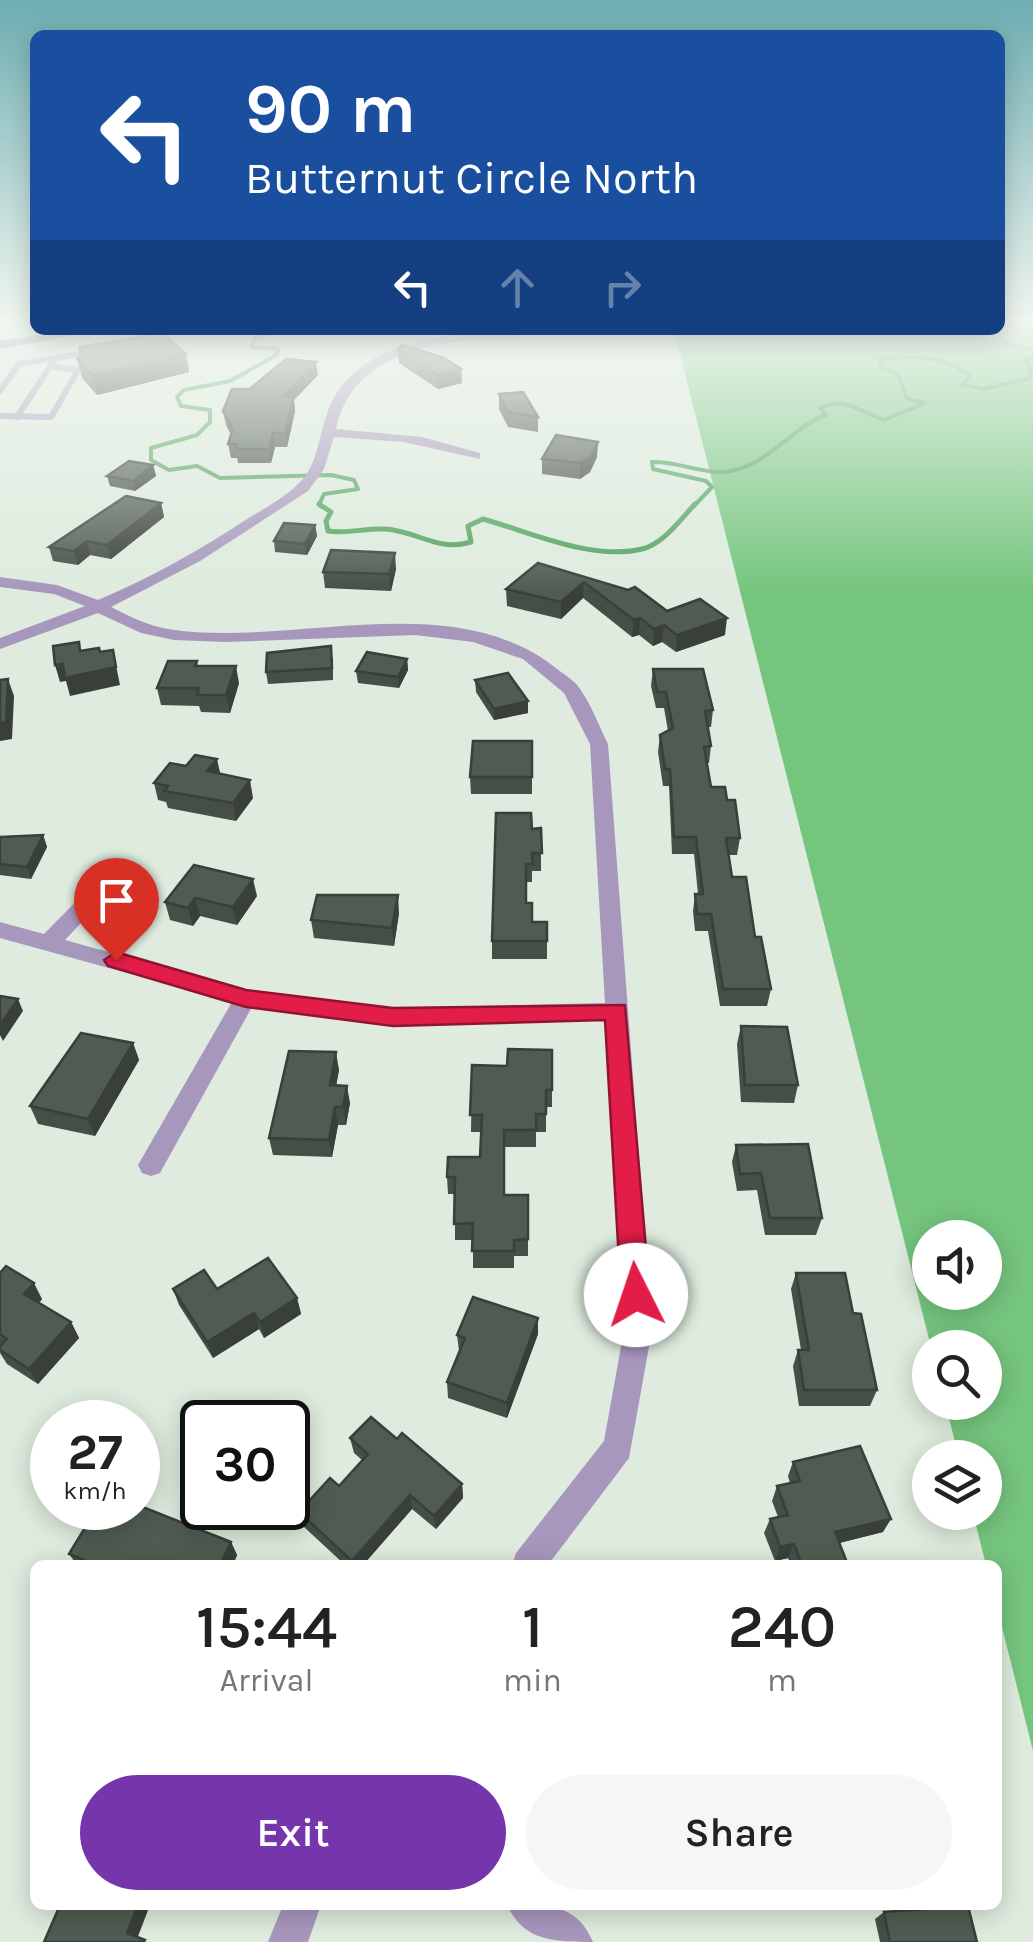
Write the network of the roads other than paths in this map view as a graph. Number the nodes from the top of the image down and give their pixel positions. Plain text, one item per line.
1 (20, 411) edge
2 (55, 411) edge
3 (335, 411) edge
4 (0, 416) edge
5 (16, 416) junction
6 (331, 433) junction
7 (475, 456) dead end
8 (0, 582) edge
9 (97, 609) junction
10 (0, 644) edge
11 (118, 872) dead end
12 (0, 930) edge
13 (51, 941) junction
14 (246, 998) junction
15 (616, 1011) junction
16 (151, 1165) dead end
17 (532, 1560) edge
18 (300, 1910) edge
19 (532, 1910) edge
20 (288, 1942) edge
21 (573, 1942) edge

1 - 5 lane
2 - 5 lane
3 - 6 street
4 - 5 lane
6 - 7 street
6 - 9 street
8 - 9 street
9 - 10 street
9 - 15 street
11 - 13 street
12 - 13 street
13 - 14 street
14 - 15 street
14 - 16 street
15 - 17 street
18 - 20 street
19 - 21 street

